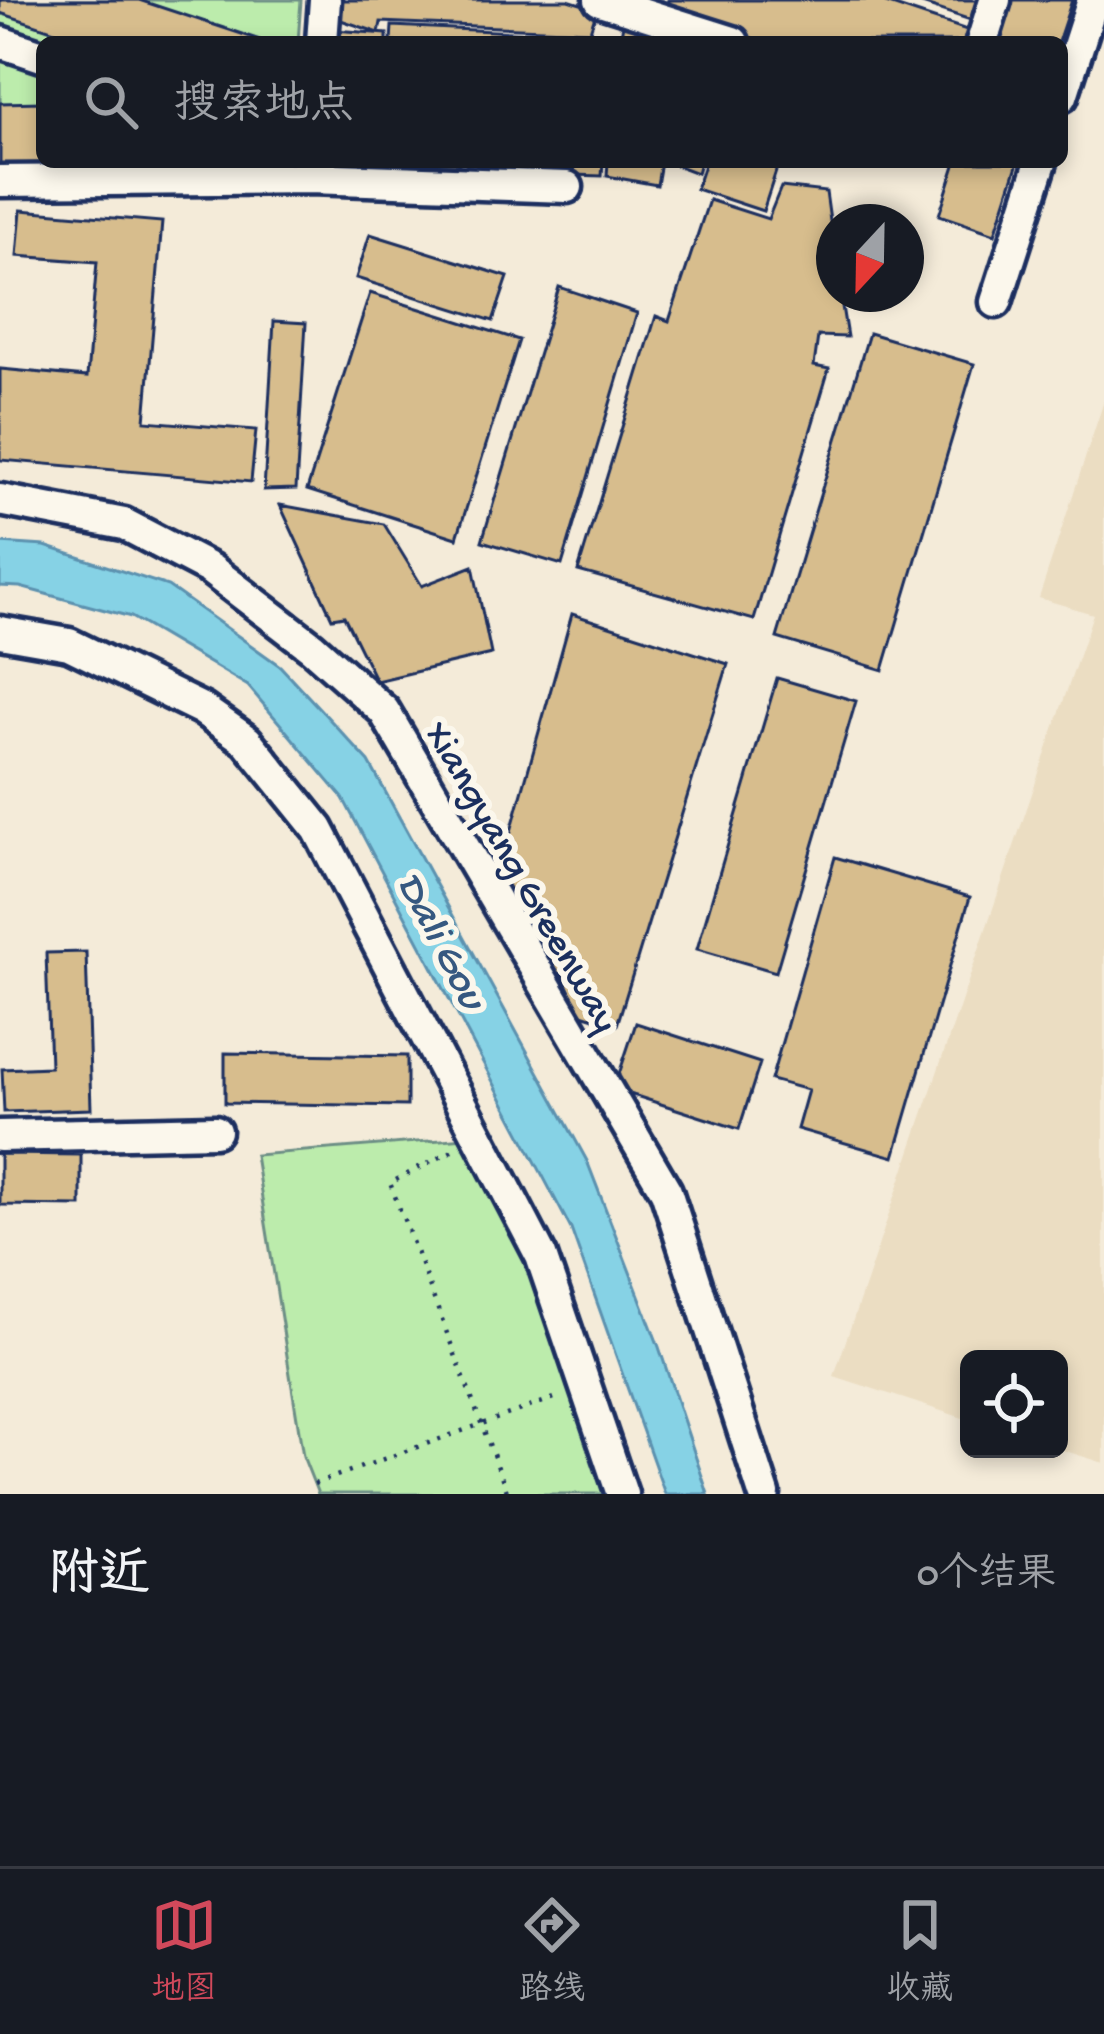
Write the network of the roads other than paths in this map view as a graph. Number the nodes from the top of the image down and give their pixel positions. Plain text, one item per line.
1 (325, 0) edge
2 (600, 0) edge
3 (995, 0) edge
4 (1093, 0) edge
5 (322, 36) edge
6 (714, 36) edge
7 (984, 36) edge
8 (0, 42) edge
9 (36, 54) edge
10 (1068, 77) edge
11 (1039, 168) edge
12 (310, 170) edge
13 (0, 181) edge
14 (567, 187) dead end
15 (996, 302) dead end
16 (0, 500) edge
17 (0, 632) edge
18 (215, 1131) dead end
19 (0, 1136) edge
20 (622, 1494) edge
21 (764, 1494) edge

1 - 5 street
2 - 6 street
3 - 7 street
4 - 10 street
8 - 9 street
11 - 15 street
12 - 13 street
12 - 14 street
16 - 21 street, Xiangyang Greenway
17 - 20 street
18 - 19 street

